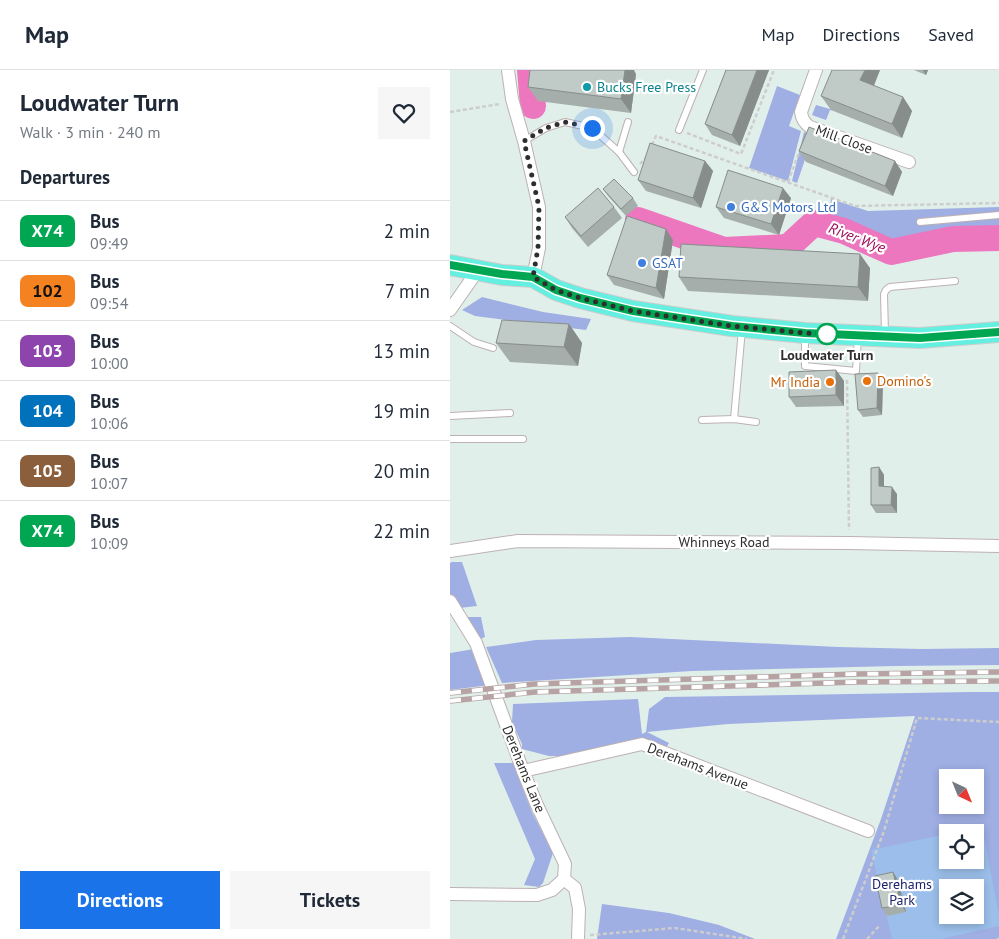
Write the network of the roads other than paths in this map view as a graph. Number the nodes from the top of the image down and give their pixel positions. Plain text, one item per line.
1 (508, 70) edge
2 (703, 70) edge
3 (816, 70) edge
4 (628, 122) dead end
5 (679, 130) road end
6 (524, 141) junction
7 (619, 152) junction
8 (909, 162) dead end
9 (634, 172) road end
10 (999, 215) edge
11 (920, 222) dead end
12 (450, 265) edge
13 (478, 270) junction
14 (533, 277) junction
15 (955, 281) dead end
16 (450, 310) edge
17 (450, 326) edge
18 (742, 327) junction
19 (999, 332) edge
20 (805, 333) junction
21 (858, 336) junction
22 (885, 337) junction
23 (492, 348) dead end
24 (510, 413) dead end
25 (450, 416) edge
26 (734, 419) junction
27 (702, 420) dead end
28 (756, 422) dead end
29 (450, 439) edge
30 (522, 439) dead end
31 (999, 546) edge
32 (450, 551) edge
33 (450, 602) edge
34 (523, 771) junction
35 (868, 831) dead end
36 (564, 879) junction
37 (450, 894) edge
38 (579, 938) edge

1 - 6 street
2 - 5 lane
3 - 8 street, Mill Close
4 - 7 lane
6 - 7 lane
6 - 14 street
7 - 9 lane
10 - 11 lane
12 - 13 main road
13 - 14 main road
13 - 16 street
14 - 18 main road
15 - 22 lane
17 - 23 lane
18 - 20 main road
18 - 26 lane
19 - 22 main road
20 - 21 main road
20 - 21 lane
21 - 22 main road
24 - 25 lane
26 - 27 lane
26 - 28 lane
29 - 30 lane
31 - 32 street, Whinneys Road
33 - 34 street, Derehams Lane
34 - 35 street, Derehams Avenue
34 - 36 street, Derehams Lane
36 - 37 street
36 - 38 street, Derehams Lane

